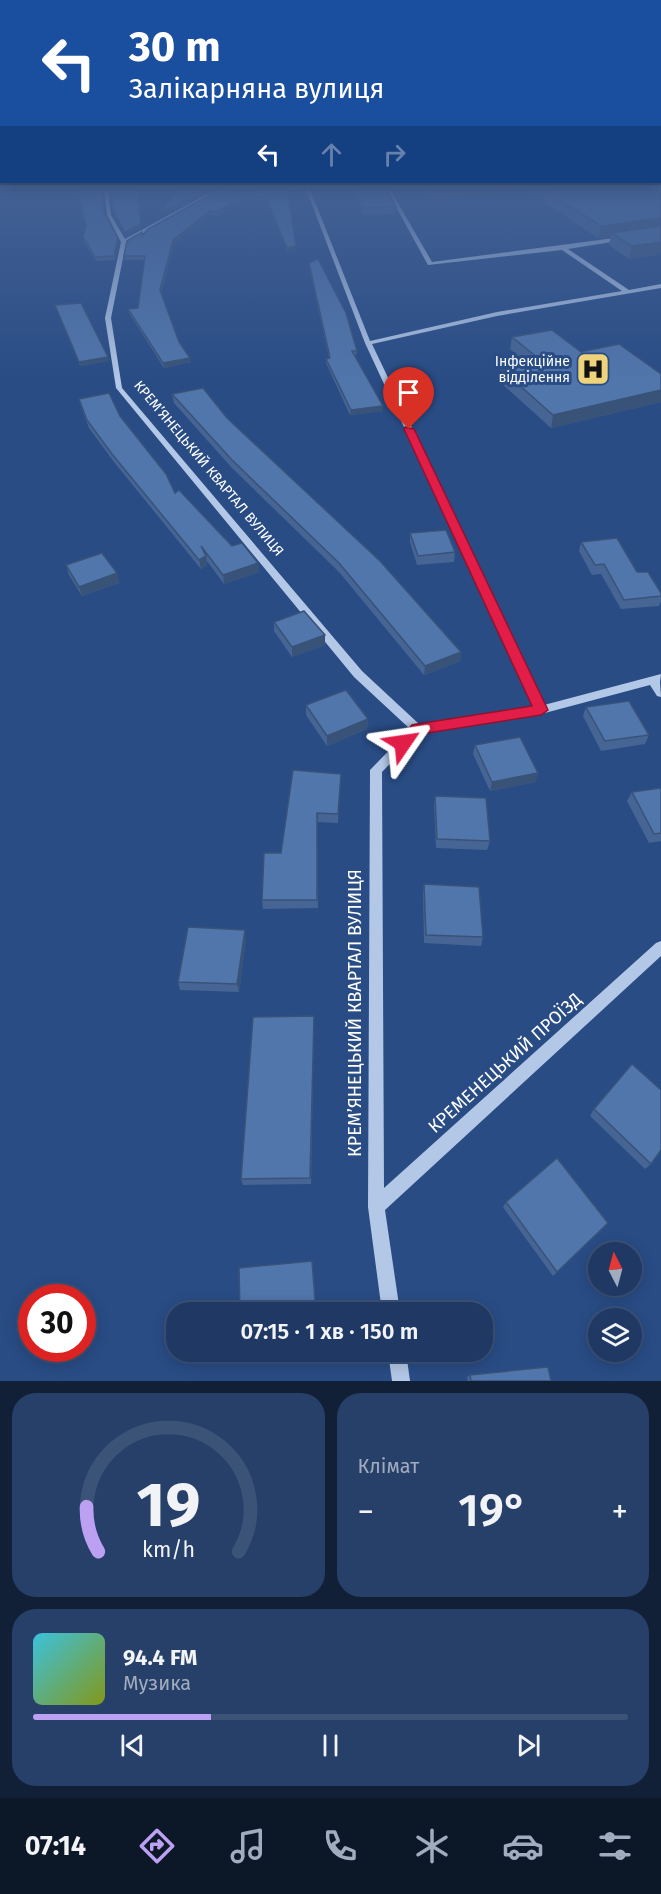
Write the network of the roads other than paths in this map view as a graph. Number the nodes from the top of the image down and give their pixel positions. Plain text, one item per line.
1 (122, 253) edge
2 (333, 253) edge
3 (424, 253) edge
4 (518, 253) edge
5 (571, 253) edge
6 (661, 286) edge
7 (628, 292) junction
8 (368, 343) junction
9 (657, 679) edge
10 (661, 693) edge
11 (541, 710) junction
12 (417, 729) junction
13 (661, 947) edge
14 (376, 1207) junction
15 (390, 1302) edge
16 (398, 1362) edge
17 (401, 1381) edge

1 - 12 street, КРЕМ’ЯНЕЦЬКИЙ КВАРТАЛ ВУЛИЦЯ
2 - 8 street
3 - 4 street
5 - 7 street
6 - 7 street
7 - 8 street
8 - 11 street
9 - 10 street
9 - 11 street
11 - 12 street
12 - 14 street, КРЕМ’ЯНЕЦЬКИЙ КВАРТАЛ ВУЛИЦЯ
13 - 14 street, КРЕМЕНЕЦЬКИЙ ПРОЇЗД
14 - 15 street, КРЕМ’ЯНЕЦЬКИЙ КВАРТАЛ ВУЛИЦЯ
16 - 17 street

